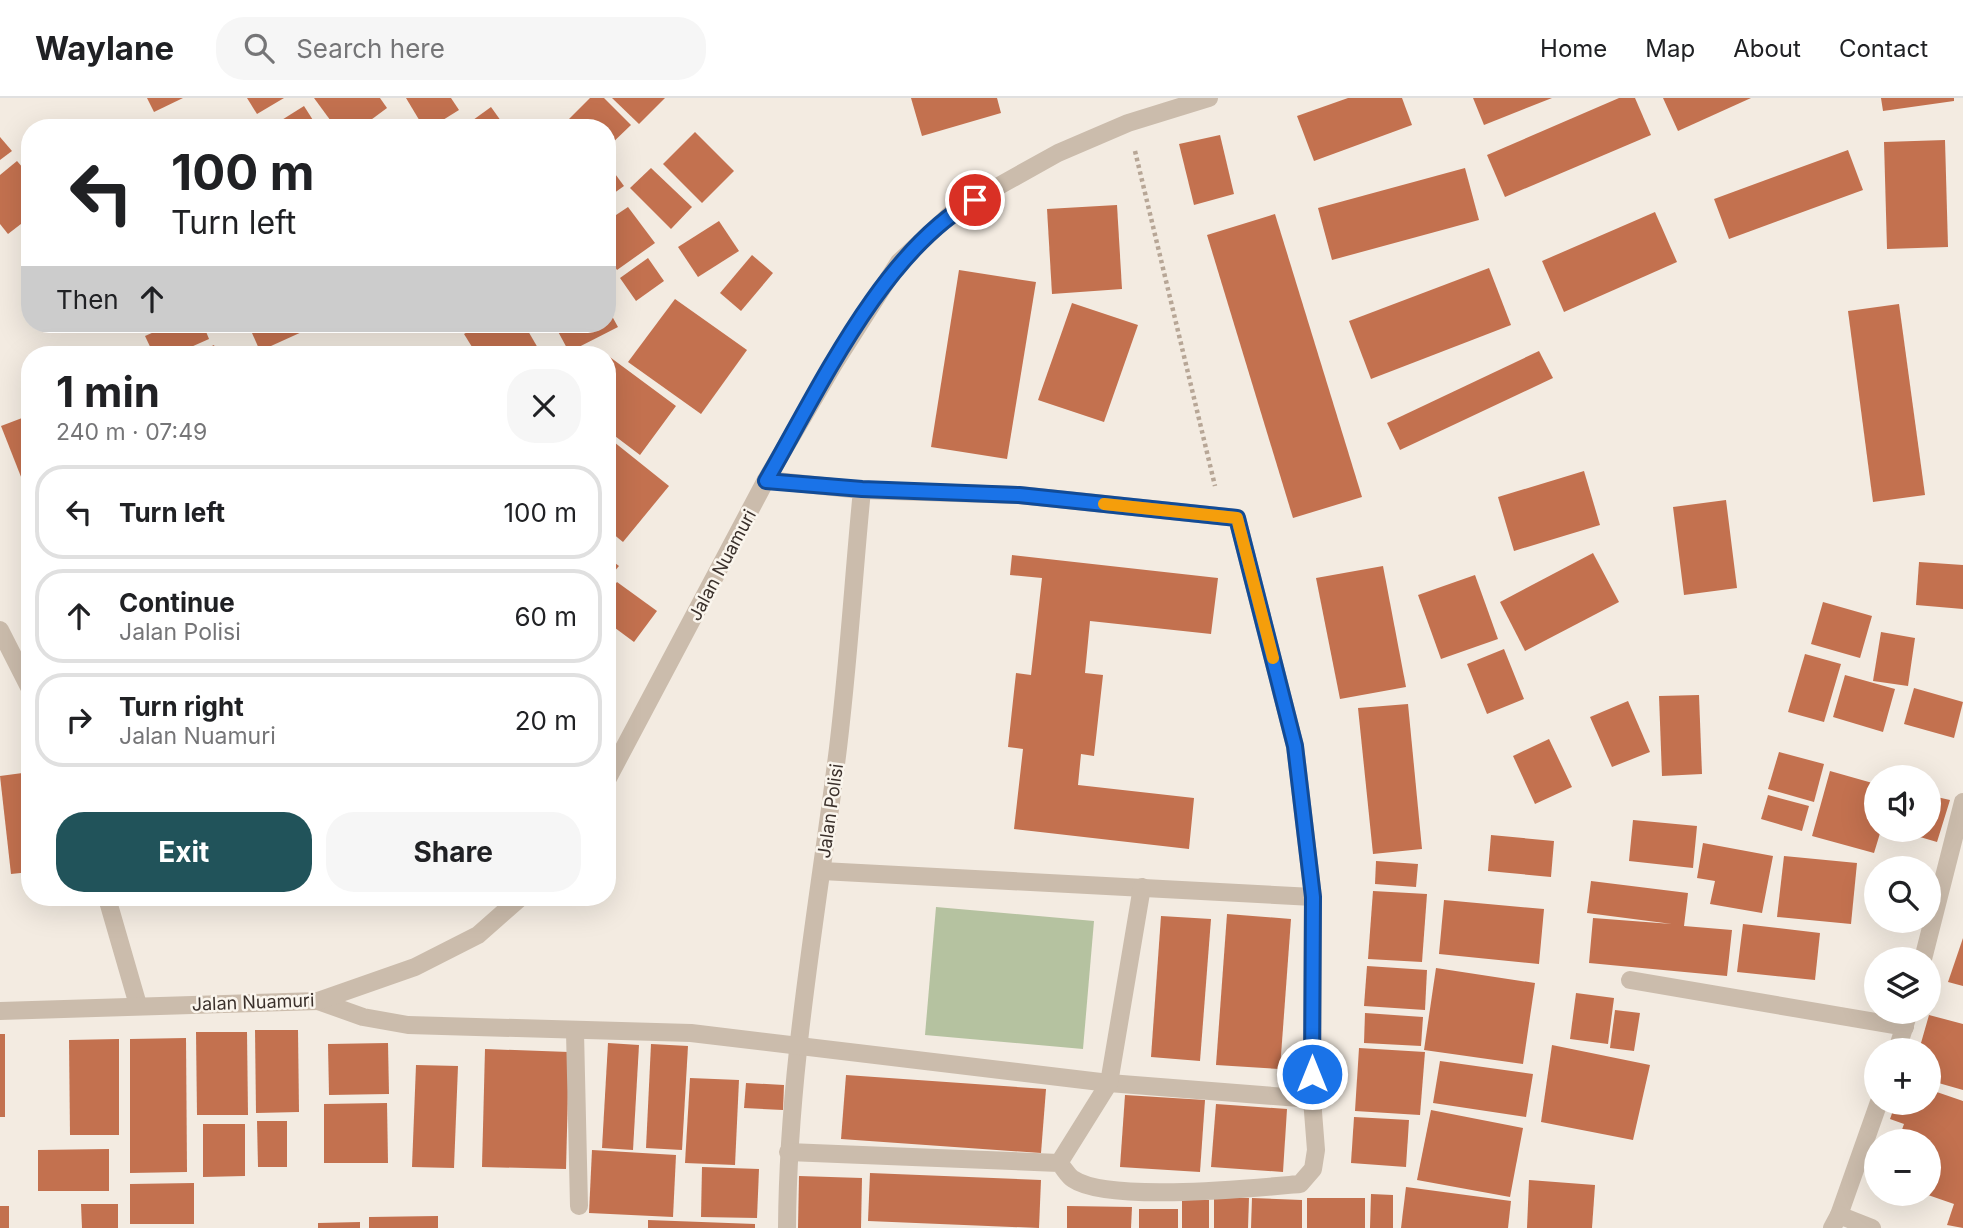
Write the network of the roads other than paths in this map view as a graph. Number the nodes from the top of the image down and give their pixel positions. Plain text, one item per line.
1 (1209, 98) edge
2 (1189, 101) edge
3 (766, 481) junction
4 (862, 489) junction
5 (0, 630) edge
6 (21, 671) edge
7 (616, 763) edge
8 (1963, 802) edge
9 (822, 871) junction
10 (1142, 887) junction
11 (1313, 897) junction
12 (109, 906) edge
13 (511, 906) edge
14 (1926, 947) edge
15 (1630, 980) dead end
16 (318, 1001) junction
17 (138, 1005) junction
18 (0, 1011) edge
19 (1864, 1013) edge
20 (575, 1032) junction
21 (797, 1048) junction
22 (1109, 1083) junction
23 (1312, 1099) junction
24 (1874, 1115) edge
25 (788, 1152) junction
26 (1059, 1163) junction
27 (579, 1206) dead end
28 (1836, 1221) edge
29 (787, 1228) edge
30 (1872, 1228) edge

1 - 2 street, Jalan Nuamuri
2 - 3 street, Jalan Nuamuri
3 - 4 street
3 - 7 street, Jalan Nuamuri
4 - 9 street, Jalan Polisi
4 - 11 street
5 - 6 street
8 - 14 street
9 - 10 street
9 - 21 street, Jalan Polisi
10 - 11 street
10 - 22 street
11 - 23 street
12 - 17 street
13 - 16 street, Jalan Nuamuri
15 - 19 street
16 - 17 street, Jalan Nuamuri
16 - 20 street
17 - 18 street, Jalan Nuamuri
20 - 21 street
20 - 27 street
21 - 22 street
21 - 25 street, Jalan Polisi
22 - 23 street
22 - 26 street
23 - 26 street
24 - 28 street
25 - 26 street
25 - 29 street, Jalan Polisi
28 - 30 street

